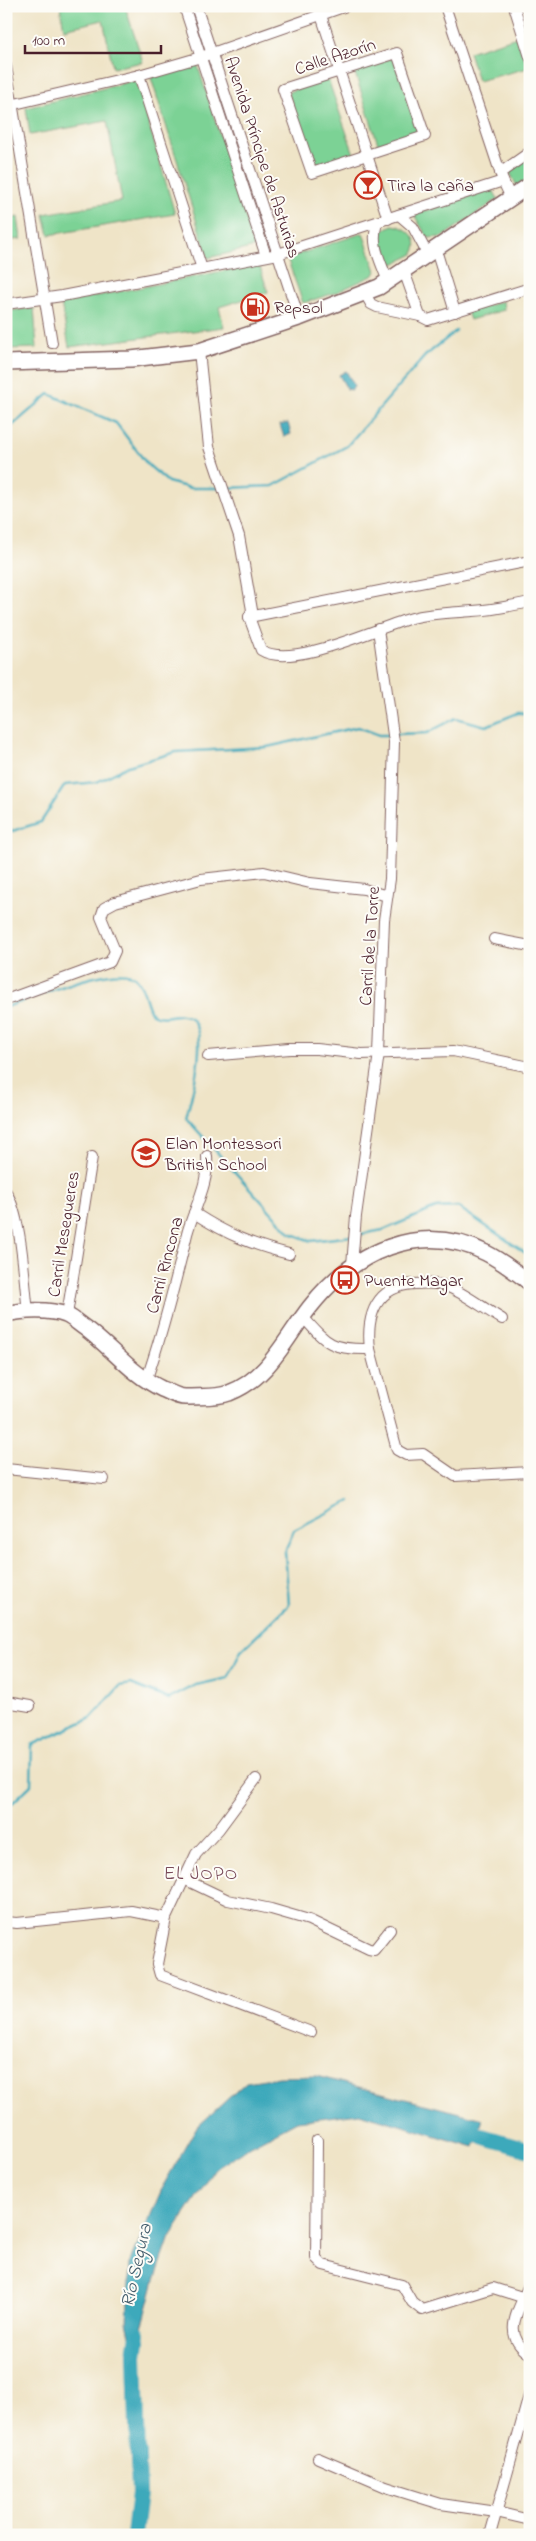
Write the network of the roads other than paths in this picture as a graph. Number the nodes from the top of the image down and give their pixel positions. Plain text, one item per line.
1 (184, 6) edge
2 (196, 6) edge
3 (346, 6) edge
4 (445, 6) edge
5 (514, 6) edge
6 (320, 10) edge
7 (527, 42) edge
8 (211, 52) junction
9 (201, 57) junction
10 (530, 57) edge
11 (6, 66) edge
12 (340, 71) junction
13 (139, 75) junction
14 (10, 106) edge
15 (530, 152) edge
16 (368, 155) junction
17 (501, 177) junction
18 (530, 185) edge
19 (511, 198) junction
20 (399, 215) junction
21 (388, 219) junction
22 (377, 223) junction
23 (432, 252) junction
24 (278, 254) junction
25 (266, 256) junction
26 (202, 269) junction
27 (404, 271) junction
28 (388, 282) junction
29 (530, 288) edge
30 (364, 292) junction
31 (44, 299) junction
32 (6, 304) edge
33 (455, 312) junction
34 (420, 316) junction
35 (299, 318) junction
36 (52, 343) dead end
37 (199, 351) junction
38 (6, 363) edge
39 (530, 561) edge
40 (530, 602) edge
41 (249, 617) junction
42 (378, 629) junction
43 (387, 896) junction
44 (494, 939) dead end
45 (530, 946) edge
46 (6, 1000) edge
47 (379, 1053) junction
48 (208, 1056) dead end
49 (530, 1067) edge
50 (207, 1156) dead end
51 (92, 1157) dead end
52 (6, 1192) edge
53 (194, 1213) junction
54 (289, 1254) dead end
55 (352, 1265) junction
56 (530, 1283) edge
57 (28, 1312) junction
58 (6, 1314) edge
59 (67, 1315) junction
60 (303, 1317) junction
61 (502, 1319) dead end
62 (370, 1349) junction
63 (146, 1381) junction
64 (6, 1469) edge
65 (530, 1472) edge
66 (104, 1479) dead end
67 (6, 1702) edge
68 (30, 1706) dead end
69 (256, 1779) dead end
70 (184, 1879) junction
71 (166, 1918) junction
72 (6, 1922) edge
73 (390, 1930) dead end
74 (311, 2032) dead end
75 (317, 2140) dead end
76 (530, 2282) edge
77 (525, 2298) junction
78 (530, 2354) edge
79 (530, 2392) edge
80 (318, 2458) dead end
81 (496, 2512) junction
82 (530, 2520) edge
83 (490, 2535) edge

1 - 9 street, Avenida Príncipe de Asturias
2 - 8 street, Avenida Príncipe de Asturias
3 - 6 street
4 - 17 street
5 - 7 street
6 - 8 street
6 - 12 street
7 - 10 street
8 - 9 street
8 - 24 street, Avenida Príncipe de Asturias
9 - 13 street
9 - 25 street, Avenida Príncipe de Asturias
11 - 14 street
12 - 16 street
12 - 16 street, Calle Azorín
12 - 16 street, Calle Azorín
13 - 14 street
13 - 26 street
14 - 31 street
15 - 17 street
16 - 21 street
17 - 19 street
17 - 20 street
18 - 19 main road
19 - 23 main road
20 - 21 street
20 - 23 street
21 - 22 street
22 - 24 street
22 - 28 street
23 - 27 main road
23 - 33 street
24 - 25 street
24 - 35 street, Avenida Príncipe de Asturias
25 - 26 street
26 - 31 street
27 - 28 main road
27 - 34 street
28 - 30 main road
29 - 33 street
30 - 34 street
30 - 35 main road
31 - 32 street
31 - 36 street
33 - 34 street
35 - 37 main road
37 - 38 main road
37 - 41 street
39 - 41 street
40 - 42 street
41 - 42 street
42 - 43 street, Carril de la Torre
43 - 46 street
43 - 47 street, Carril de la Torre
44 - 45 street
47 - 48 street
47 - 49 street
47 - 55 street, Carril de la Torre
50 - 53 street, Carril Rincona
51 - 59 street, Carril Mesegueres
52 - 57 street
53 - 54 street
53 - 63 street, Carril Rincona
55 - 56 main road
55 - 60 main road
57 - 58 main road
57 - 59 main road
59 - 63 main road
60 - 62 street
60 - 63 main road
61 - 62 street
62 - 65 street
64 - 66 street
67 - 68 street
69 - 70 street
70 - 71 street
70 - 73 street
71 - 72 street
71 - 74 street
75 - 77 street
76 - 77 street
77 - 78 street
79 - 81 street
80 - 81 street
81 - 82 street
81 - 83 street

